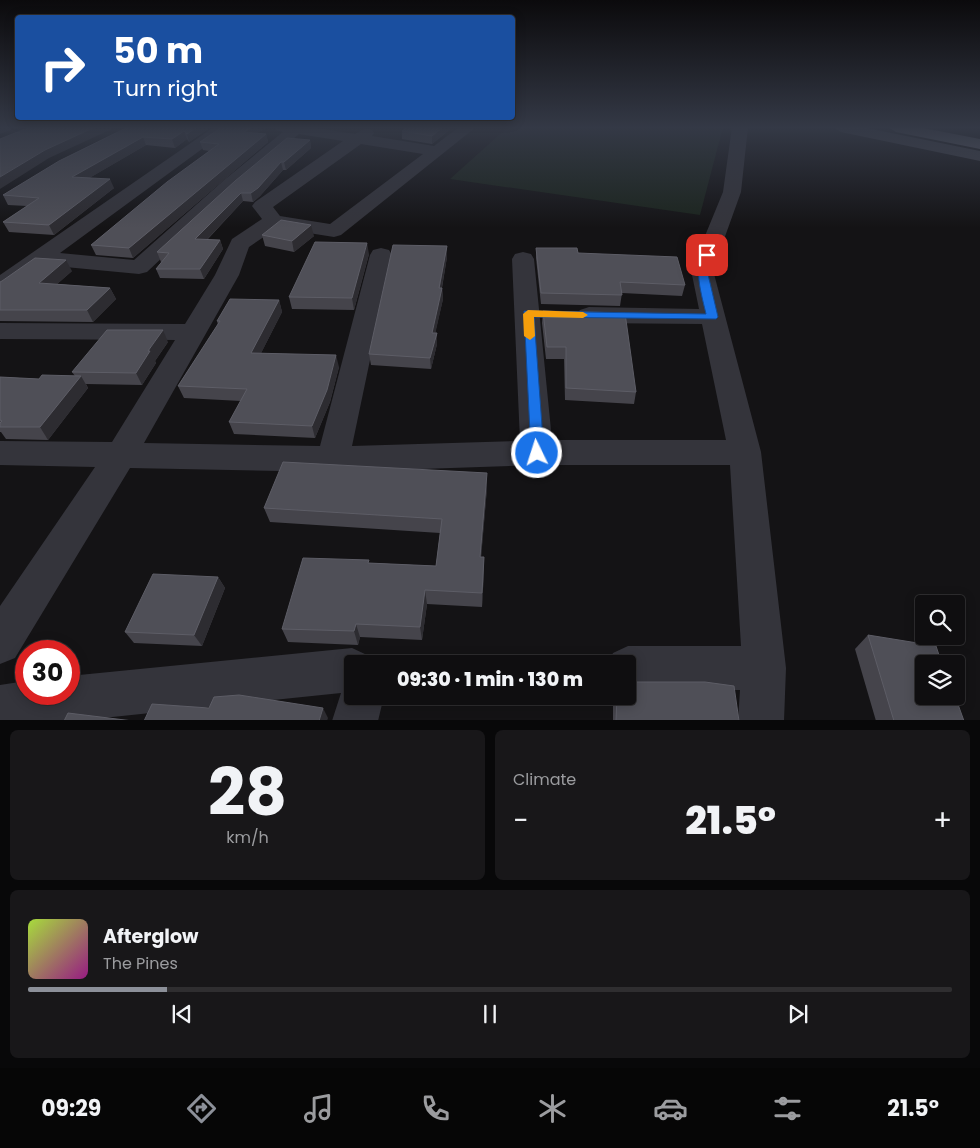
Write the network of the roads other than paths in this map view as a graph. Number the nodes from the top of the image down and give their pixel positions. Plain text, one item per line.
1 (176, 161) edge
2 (255, 161) edge
3 (327, 161) edge
4 (425, 161) edge
5 (736, 161) edge
6 (273, 221) junction
7 (381, 255) dead end
8 (37, 258) junction
9 (523, 259) dead end
10 (0, 286) edge
11 (548, 314) junction
12 (712, 317) junction
13 (0, 331) edge
14 (194, 332) junction
15 (745, 452) junction
16 (0, 453) edge
17 (537, 453) junction
18 (121, 455) junction
19 (333, 459) junction
20 (0, 644) edge
21 (636, 668) edge
22 (764, 668) junction
23 (344, 671) edge
24 (359, 705) edge
25 (0, 708) edge
26 (48, 710) edge
27 (355, 720) edge
28 (761, 720) edge

1 - 8 street
2 - 8 street
3 - 6 street
4 - 6 street
5 - 12 street
6 - 14 street
7 - 19 street
8 - 10 street
9 - 11 street
11 - 12 street
11 - 17 street
12 - 15 street
13 - 14 street
14 - 18 street
15 - 17 street
15 - 22 street
16 - 18 street
17 - 19 street
18 - 19 street
18 - 20 street
21 - 22 street
22 - 28 street
23 - 26 street
24 - 27 street
25 - 26 street

